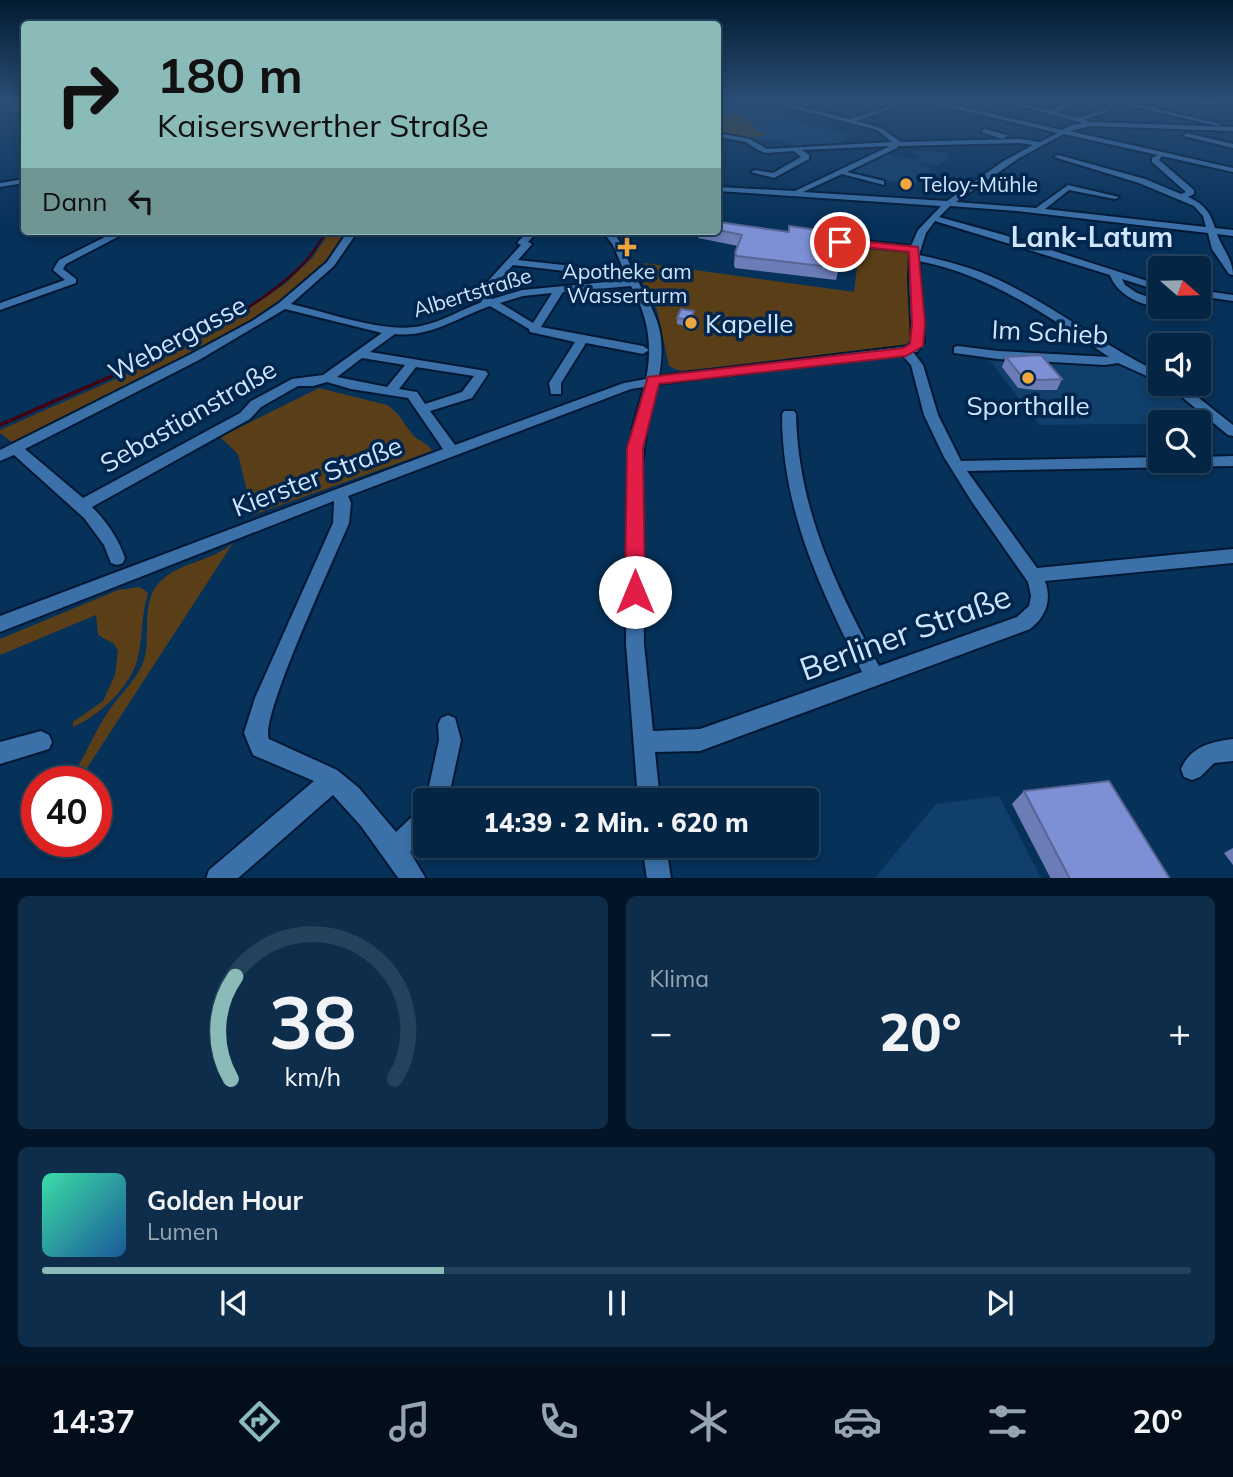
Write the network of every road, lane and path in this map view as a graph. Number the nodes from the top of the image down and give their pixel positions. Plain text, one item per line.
1 (749, 141) edge
2 (895, 141) edge
3 (1007, 141) joint
4 (1044, 141) edge
5 (1103, 141) edge
6 (1215, 141) edge
7 (899, 144) junction
8 (1038, 144) junction
9 (1233, 146) edge
10 (795, 148) junction
11 (1058, 157) dead end
12 (1159, 157) dead end
13 (1233, 170) edge
14 (755, 172) dead end
15 (846, 174) dead end
16 (21, 182) edge
17 (881, 183) dead end
18 (0, 185) edge
19 (721, 189) edge
20 (799, 194) junction
21 (1182, 196) junction
22 (1115, 197) dead end
23 (951, 203) junction
24 (1038, 210) junction
25 (933, 218) junction
26 (1210, 230) junction
27 (1233, 233) edge
28 (116, 235) edge
29 (350, 235) edge
30 (529, 235) edge
31 (610, 235) edge
32 (829, 240) edge
33 (915, 253) junction
34 (511, 262) junction
35 (582, 270) dead end
36 (1233, 272) edge
37 (1115, 275) junction
38 (634, 283) junction
39 (1148, 285) edge
40 (561, 288) junction
41 (1211, 295) edge
42 (1233, 298) edge
43 (1148, 300) edge
44 (492, 303) junction
45 (283, 305) junction
46 (0, 307) edge
47 (534, 330) junction
48 (392, 331) junction
49 (582, 340) junction
50 (643, 350) dead end
51 (958, 350) dead end
52 (906, 352) junction
53 (360, 355) junction
54 (1120, 359) junction
55 (413, 363) junction
56 (1148, 372) edge
57 (327, 378) junction
58 (653, 380) junction
59 (391, 390) junction
60 (556, 391) dead end
61 (1191, 396) edge
62 (423, 410) junction
63 (789, 414) dead end
64 (1233, 432) edge
65 (15, 448) junction
66 (452, 451) junction
67 (0, 456) edge
68 (1233, 461) edge
69 (958, 466) junction
70 (339, 493) junction
71 (80, 506) junction
72 (1233, 556) edge
73 (117, 558) dead end
74 (1033, 575) junction
75 (0, 624) edge
76 (874, 676) junction
77 (448, 725) dead end
78 (41, 742) dead end
79 (643, 742) junction
80 (1233, 750) edge
81 (0, 753) edge
82 (1192, 769) dead end
83 (332, 781) junction
84 (440, 788) edge
85 (648, 788) edge
86 (413, 832) edge
87 (395, 850) junction
88 (656, 858) edge
89 (218, 878) edge
90 (414, 878) edge
91 (659, 878) edge

1 - 10 street
2 - 7 street
3 - 7 street
3 - 8 street
4 - 8 street
5 - 13 street
6 - 9 street
7 - 10 street
7 - 20 street
8 - 23 street
10 - 14 street
11 - 21 street
12 - 21 street
15 - 17 street
16 - 18 street
19 - 20 street
20 - 23 street
21 - 26 street
22 - 24 street
23 - 24 street
23 - 25 street
24 - 26 street
25 - 33 street
25 - 37 street
26 - 27 street
26 - 36 street
28 - 46 street
29 - 45 street, Webergasse
30 - 34 street
31 - 38 street
32 - 33 street, Im Schieb
33 - 52 street
33 - 54 street, Im Schieb
34 - 35 street
34 - 44 street
37 - 39 street
37 - 43 street
38 - 40 street, Albertstraße
38 - 58 street
40 - 44 street, Albertstraße
40 - 47 street
41 - 42 street
44 - 47 street
44 - 48 street, Albertstraße
45 - 48 street, Albertstraße
45 - 65 street, Webergasse
47 - 49 street
48 - 53 street, Sebastianstraße
49 - 50 street
49 - 60 street
51 - 54 street, Im Schieb
52 - 58 street, Kierster Straße
52 - 69 street
53 - 55 street
53 - 57 street, Sebastianstraße
54 - 56 street
55 - 59 street
55 - 62 street
57 - 59 street
57 - 71 street, Sebastianstraße
58 - 66 street, Kierster Straße
58 - 79 street
59 - 62 street
61 - 64 street
62 - 66 street
63 - 76 street
65 - 67 street, Webergasse
65 - 71 street
66 - 70 street, Kierster Straße
68 - 69 street
69 - 74 street
70 - 75 street, Kierster Straße
70 - 83 street
71 - 73 street
72 - 74 street, Berliner Straße
74 - 76 street, Berliner Straße
76 - 79 street, Berliner Straße
77 - 84 street
78 - 81 street
79 - 85 street
80 - 82 street
83 - 87 street
83 - 89 street
86 - 87 street
87 - 90 street
88 - 91 street

